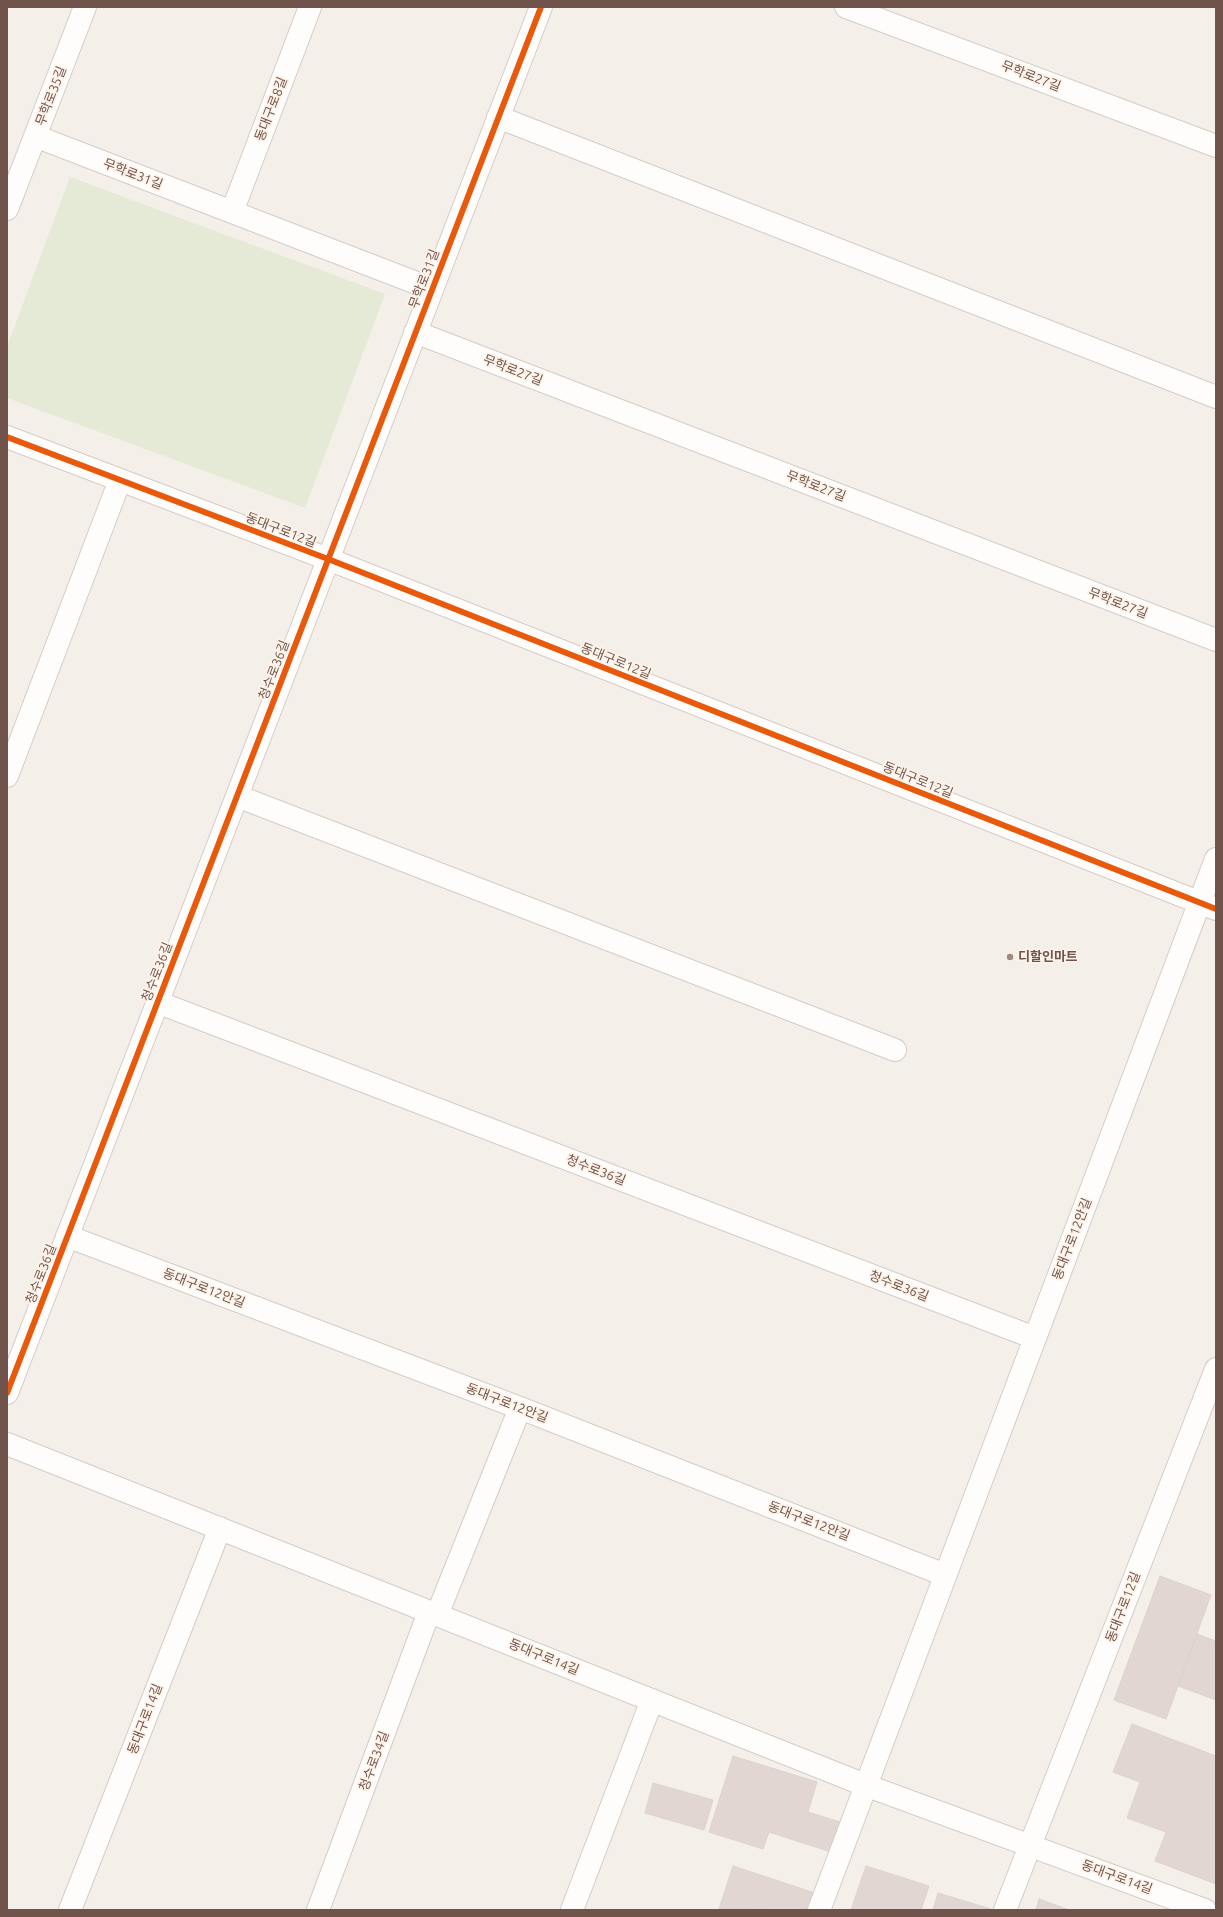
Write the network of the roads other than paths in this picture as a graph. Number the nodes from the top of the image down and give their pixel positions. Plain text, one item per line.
1 (85, 7) edge
2 (310, 7) edge
3 (541, 7) edge
4 (846, 7) edge
5 (498, 117) junction
6 (35, 136) junction
7 (1216, 146) edge
8 (12, 183) edge
9 (7, 209) edge
10 (232, 212) junction
11 (432, 289) junction
12 (415, 332) junction
13 (1216, 397) edge
14 (7, 437) edge
15 (120, 480) junction
16 (328, 559) junction
17 (1216, 640) edge
18 (7, 776) edge
19 (237, 796) junction
20 (1216, 859) edge
21 (1208, 906) edge
22 (157, 1002) junction
23 (895, 1050) dead end
24 (67, 1236) junction
25 (1035, 1338) junction
26 (1216, 1369) edge
27 (7, 1393) edge
28 (520, 1408) junction
29 (7, 1444) edge
30 (220, 1528) junction
31 (945, 1575) junction
32 (433, 1613) junction
33 (652, 1700) junction
34 (865, 1785) junction
35 (1029, 1845) junction
36 (70, 1910) edge
37 (318, 1910) edge
38 (572, 1910) edge
39 (819, 1910) edge
40 (1005, 1910) edge
41 (1205, 1910) edge

1 - 6 street, 무학로35길
2 - 10 street, 동대구로8길
3 - 5 street, 무학로31길
4 - 7 street, 무학로27길
5 - 11 street, 무학로31길
5 - 13 street
6 - 8 street, 무학로35길
6 - 10 street, 무학로31길
8 - 9 street, 무학로35길
10 - 11 street, 무학로31길
11 - 12 street, 무학로31길
12 - 16 street, 무학로31길
12 - 17 street, 무학로27길
14 - 15 street, 동대구로12길
15 - 16 street, 동대구로12길
15 - 18 street
16 - 19 street, 청수로36길
16 - 21 street, 동대구로12길
19 - 22 street, 청수로36길
19 - 23 street
20 - 21 street
21 - 25 street, 동대구로12안길
22 - 24 street, 청수로36길
22 - 25 street, 청수로36길
24 - 27 street, 청수로36길
24 - 28 street, 동대구로12안길
25 - 31 street, 동대구로12안길
26 - 35 street, 동대구로12길
28 - 31 street, 동대구로12안길
28 - 32 street
29 - 30 street, 동대구로14길
30 - 32 street, 동대구로14길
30 - 36 street, 동대구로14길
31 - 34 street, 동대구로12안길
32 - 33 street, 동대구로14길
32 - 37 street, 청수로34길
33 - 34 street, 동대구로14길
33 - 38 street
34 - 35 street, 동대구로14길
34 - 39 street
35 - 40 street
35 - 41 street, 동대구로14길

